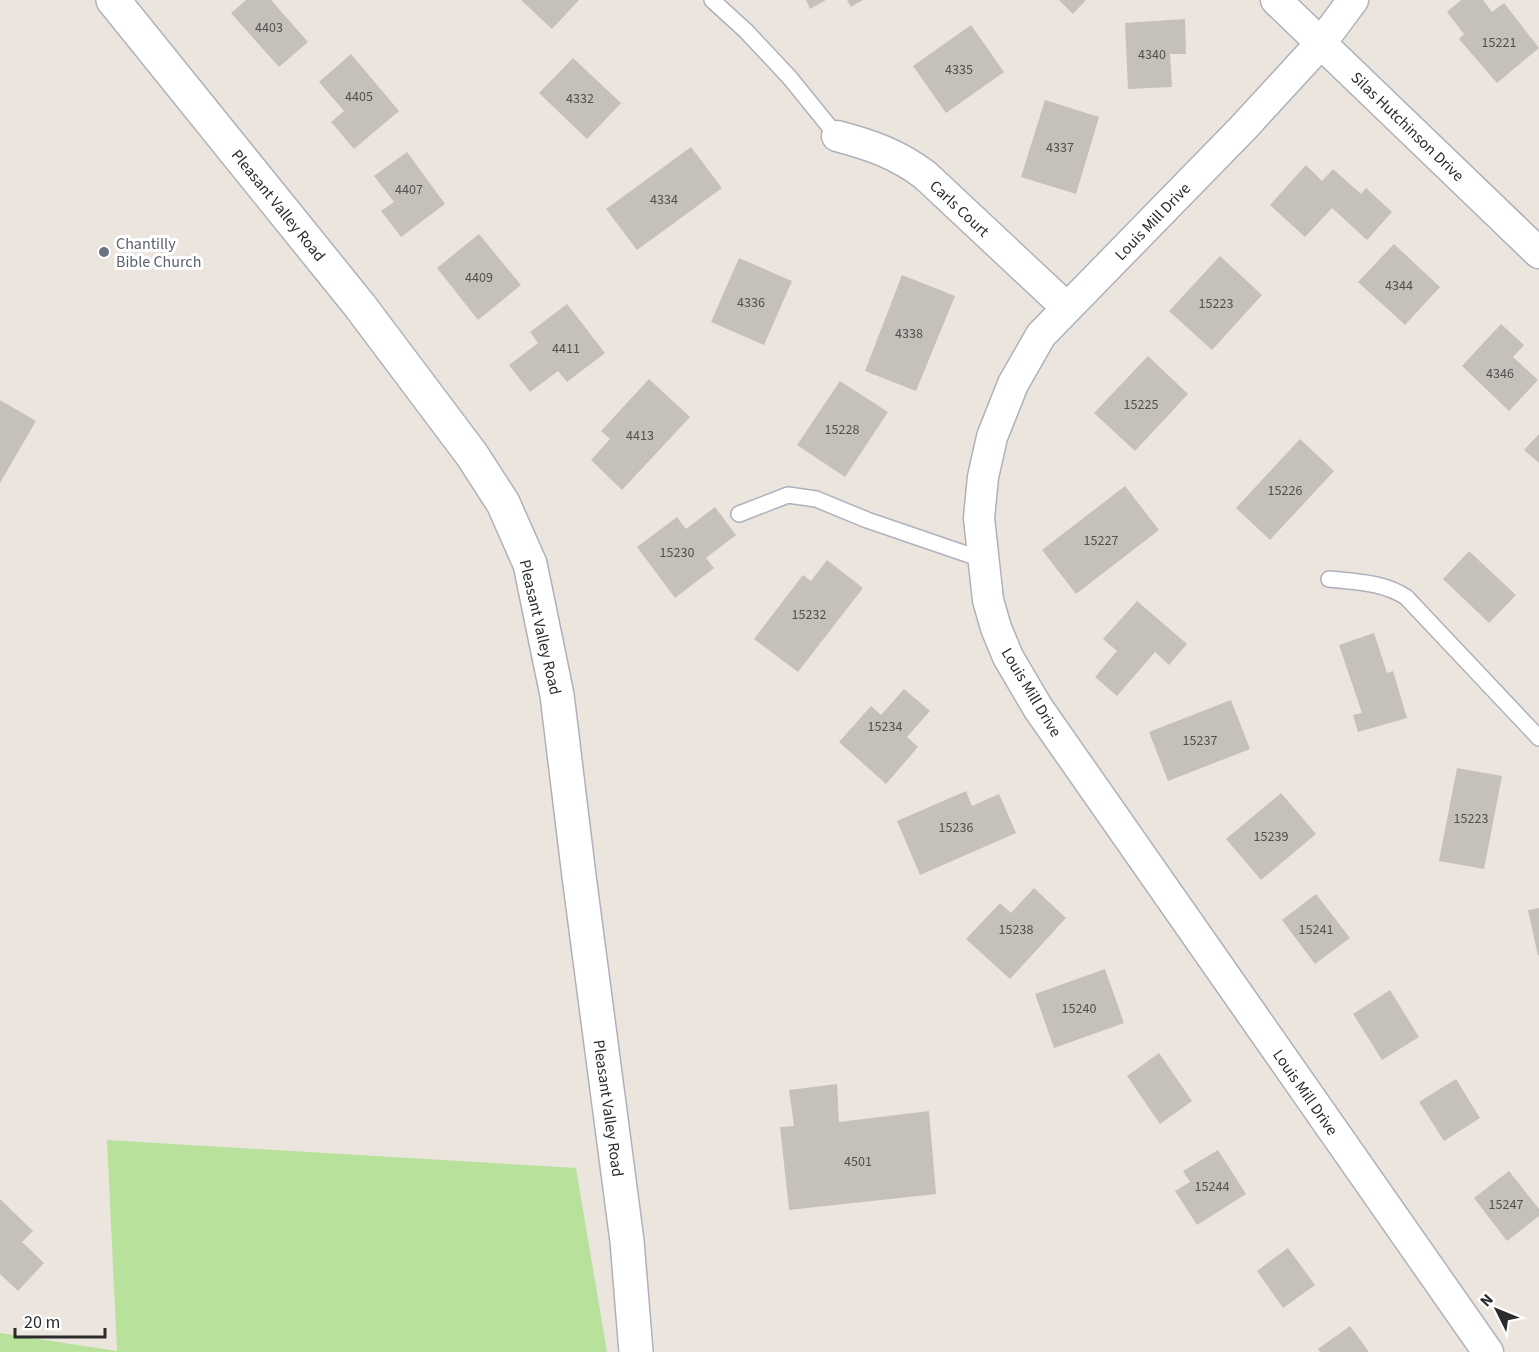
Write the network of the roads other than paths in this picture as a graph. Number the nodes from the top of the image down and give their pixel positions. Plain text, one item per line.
1 (113, 0) edge
2 (712, 0) edge
3 (1276, 0) edge
4 (1353, 0) edge
5 (1321, 43) junction
6 (837, 136) joint
7 (1539, 253) edge
8 (1066, 308) junction
9 (739, 514) dead end
10 (984, 560) junction
11 (1329, 579) dead end
12 (1539, 738) edge
13 (636, 1352) edge
14 (1488, 1352) edge

1 - 13 main road, Pleasant Valley Road
2 - 6 lane
3 - 5 street, Silas Hutchinson Drive
4 - 5 street, Louis Mill Drive
5 - 7 street, Silas Hutchinson Drive
5 - 8 street, Louis Mill Drive
6 - 8 street, Carls Court
8 - 10 street, Louis Mill Drive
9 - 10 lane
10 - 14 street, Louis Mill Drive
11 - 12 lane

